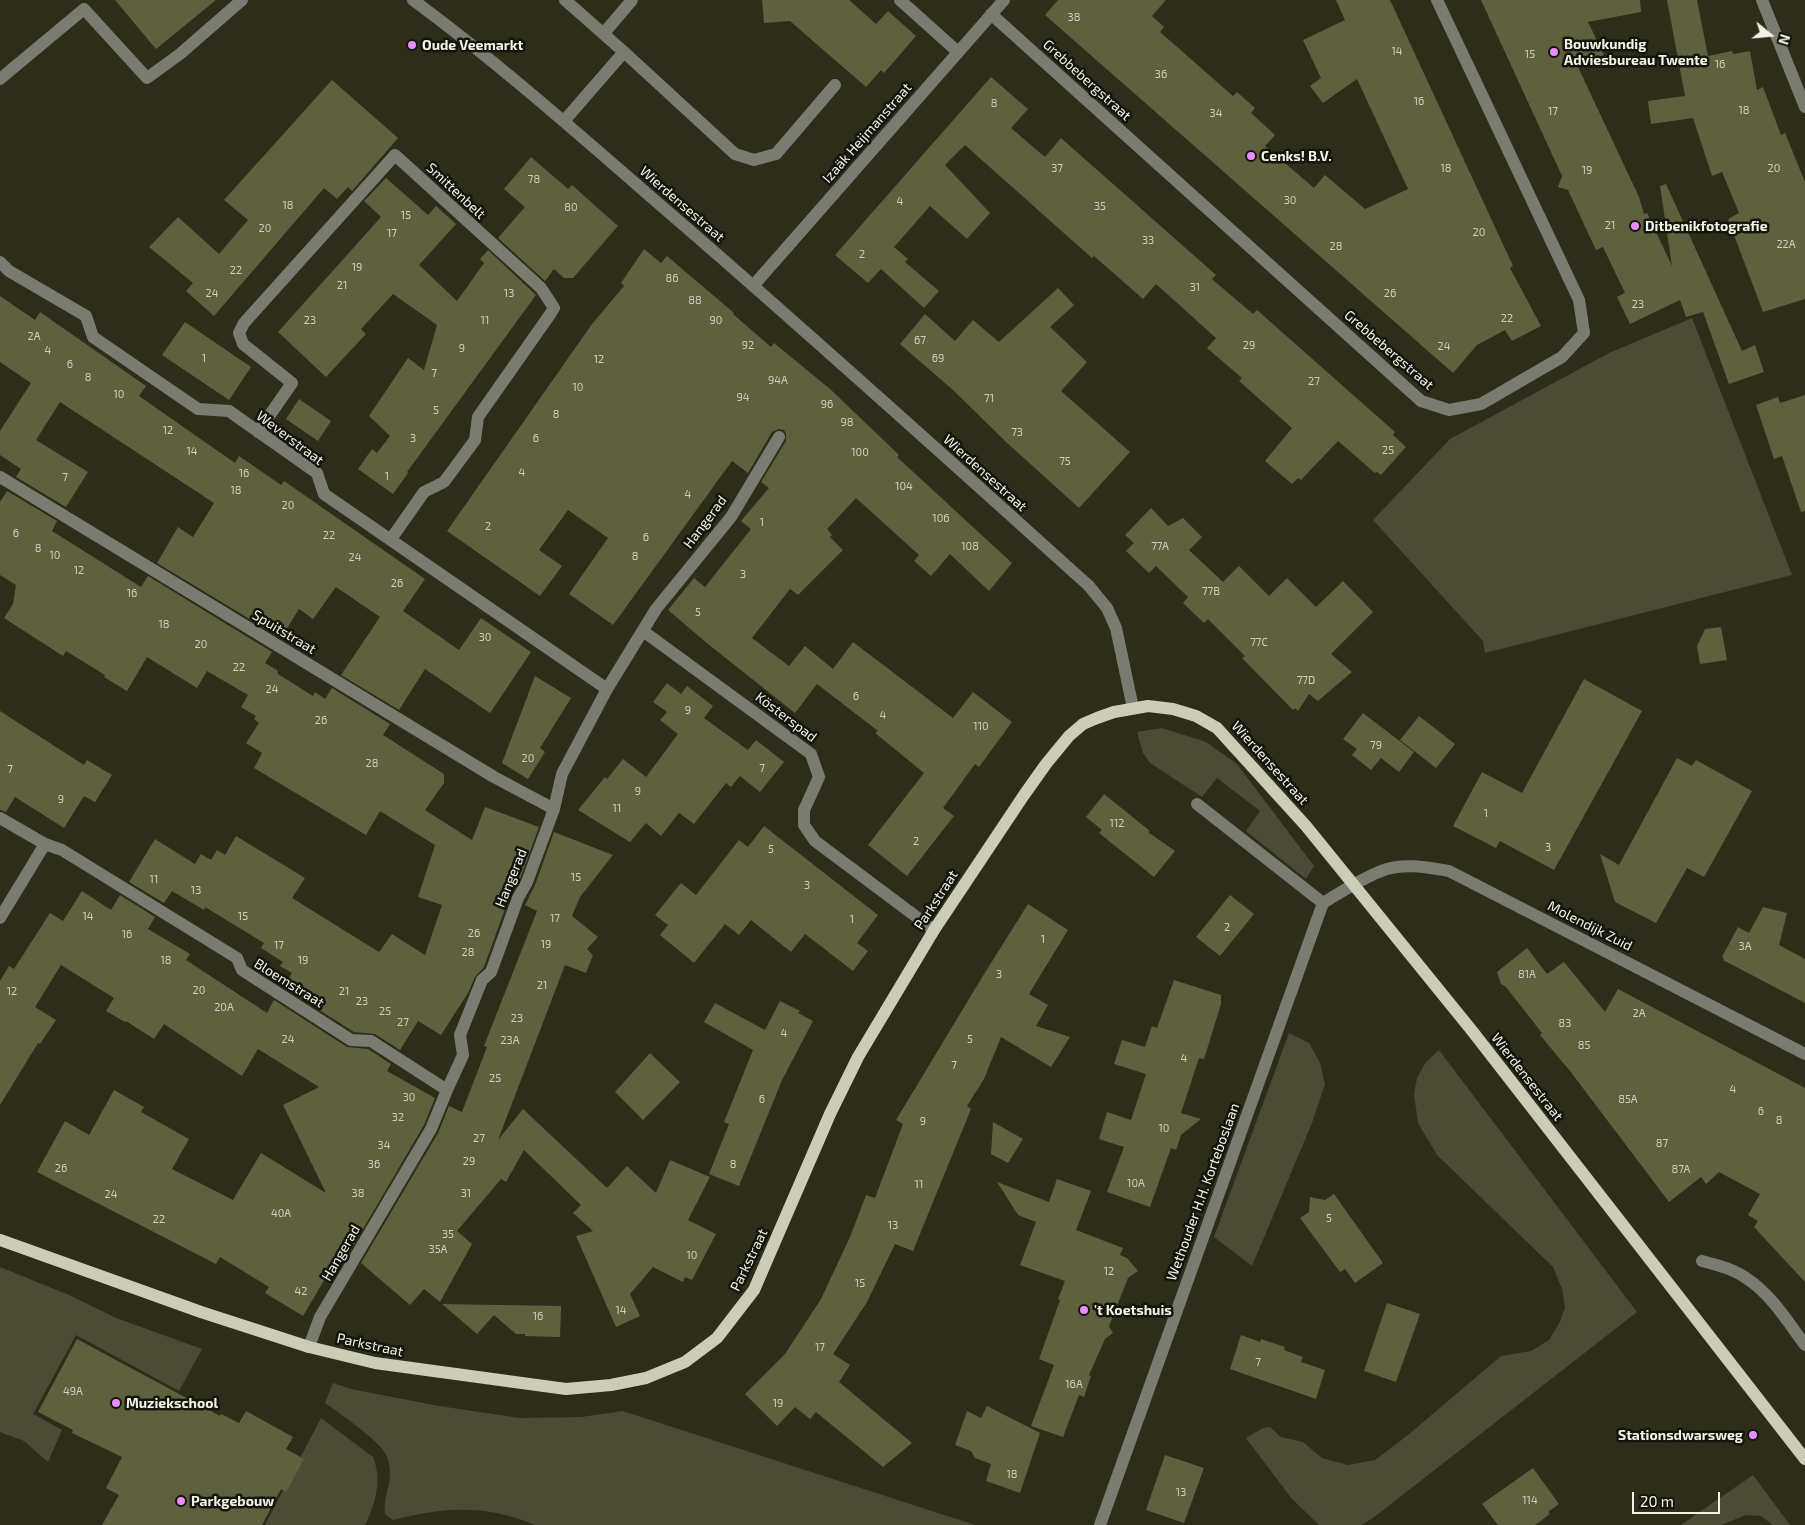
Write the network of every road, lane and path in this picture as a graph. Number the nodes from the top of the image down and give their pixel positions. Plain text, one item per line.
1 (242, 0) edge
2 (413, 0) edge
3 (565, 0) edge
4 (632, 0) edge
5 (900, 0) edge
6 (1004, 0) edge
7 (1438, 0) edge
8 (1762, 0) edge
9 (991, 14) junction
10 (604, 34) junction
11 (624, 52) junction
12 (958, 52) junction
13 (0, 79) edge
14 (835, 85) dead end
15 (1805, 108) edge
16 (564, 121) junction
17 (0, 262) edge
18 (753, 286) junction
19 (258, 432) junction
20 (779, 437) dead end
21 (0, 477) edge
22 (391, 539) junction
23 (643, 631) junction
24 (607, 689) junction
25 (1133, 708) junction
26 (1197, 804) dead end
27 (554, 808) junction
28 (0, 818) edge
29 (46, 844) junction
30 (1354, 885) junction
31 (1323, 903) junction
32 (0, 918) edge
33 (934, 930) junction
34 (1805, 1054) edge
35 (447, 1090) junction
36 (0, 1240) edge
37 (1702, 1261) dead end
38 (1805, 1345) edge
39 (309, 1347) junction
40 (1805, 1459) edge
41 (1100, 1525) edge

1 - 13 street
2 - 16 street, Wierdensestraat
3 - 10 street
4 - 10 street
5 - 12 street
6 - 9 street, Izaäk Heijmanstraat
7 - 9 street, Grebbebergstraat
8 - 15 street
9 - 12 street, Izaäk Heijmanstraat
10 - 11 street
11 - 14 street
11 - 16 street
12 - 18 street, Izaäk Heijmanstraat
16 - 18 street, Wierdensestraat
17 - 19 street, Weverstraat
18 - 25 street, Wierdensestraat
19 - 22 street, Weverstraat
19 - 22 street, Smittenbelt
20 - 23 street, Hangerad
21 - 27 street, Spuitstraat
22 - 24 street, Weverstraat
23 - 24 street, Hangerad
23 - 33 street, Kösterspad
24 - 27 street, Hangerad
25 - 30 main road, Wierdensestraat
25 - 33 main road, Parkstraat
26 - 31 street
27 - 35 street, Hangerad
28 - 29 street, Bloemstraat
29 - 32 street
29 - 35 street, Bloemstraat
30 - 31 street
30 - 34 street, Molendijk Zuid
30 - 40 main road, Wierdensestraat
31 - 41 street, Wethouder H.H. Korteboslaan
33 - 39 main road, Parkstraat
35 - 39 street, Hangerad
36 - 39 main road, Parkstraat
37 - 38 street

